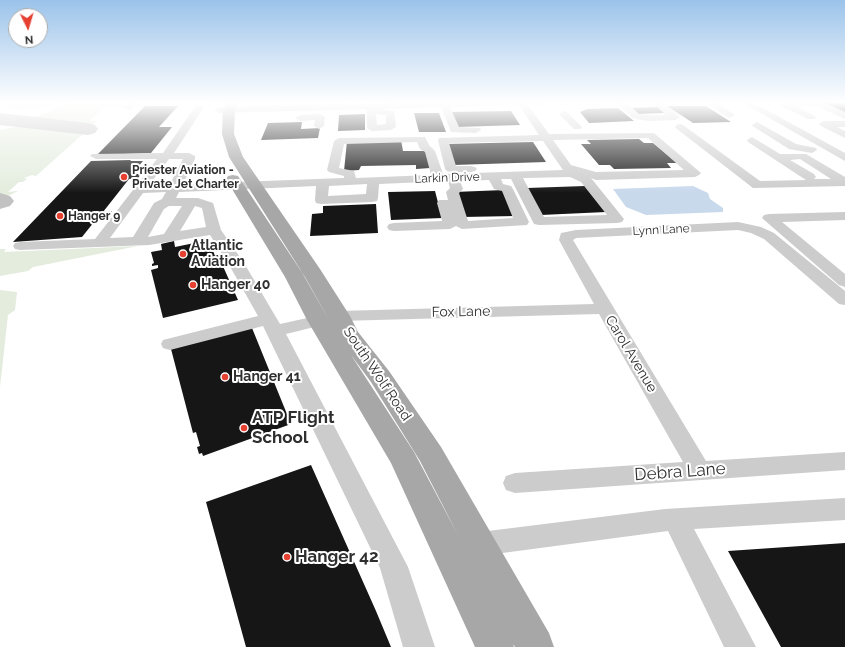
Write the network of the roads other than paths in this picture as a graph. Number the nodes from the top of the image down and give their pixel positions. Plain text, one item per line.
1 (182, 132) edge
2 (228, 132) edge
3 (507, 132) edge
4 (537, 132) edge
5 (596, 132) edge
6 (687, 132) edge
7 (769, 132) edge
8 (799, 132) edge
9 (752, 140) dead end
10 (845, 149) edge
11 (830, 150) junction
12 (96, 156) dead end
13 (166, 156) junction
14 (778, 157) junction
15 (845, 158) edge
16 (546, 166) dead end
17 (228, 169) dead end
18 (570, 171) junction
19 (522, 172) junction
20 (486, 174) junction
21 (434, 176) junction
22 (810, 177) dead end
23 (350, 178) junction
24 (453, 178) junction
25 (373, 181) junction
26 (845, 182) edge
27 (323, 183) junction
28 (246, 187) junction
29 (175, 188) junction
30 (139, 189) junction
31 (167, 202) junction
32 (191, 202) junction
33 (845, 216) edge
34 (394, 227) dead end
35 (214, 230) junction
36 (566, 236) joint
37 (169, 238) junction
38 (138, 241) junction
39 (100, 242) junction
40 (20, 246) dead end
41 (845, 282) edge
42 (845, 300) edge
43 (605, 309) junction
44 (328, 318) junction
45 (272, 325) junction
46 (170, 344) dead end
47 (845, 461) edge
48 (700, 471) junction
49 (515, 483) dead end
50 (845, 509) edge
51 (676, 519) junction
52 (480, 544) junction
53 (419, 647) edge
54 (495, 647) edge
55 (535, 647) edge
56 (740, 647) edge

1 - 13 street
2 - 28 main road, South Wolf Road
3 - 20 street
4 - 18 street
5 - 18 street
6 - 26 street
7 - 11 street
8 - 11 street
9 - 14 street
10 - 11 street
11 - 15 street
12 - 13 street
13 - 29 street
13 - 30 street
14 - 22 street
14 - 26 street
16 - 19 street
17 - 28 main road, South Wolf Road
18 - 19 street, Larkin Drive
18 - 19 street
19 - 20 street, Larkin Drive
20 - 24 street, Larkin Drive
20 - 24 street
21 - 23 street
21 - 23 street
21 - 24 street, Larkin Drive
21 - 25 street, Larkin Drive
21 - 34 street
23 - 25 street, Larkin Drive
23 - 27 street, Larkin Drive
25 - 27 street
27 - 28 street, Larkin Drive
28 - 29 street, Larkin Drive
28 - 44 main road, South Wolf Road
29 - 30 street, Larkin Drive
29 - 31 street
30 - 39 street
31 - 32 street
31 - 38 street
32 - 35 street
32 - 37 street
33 - 41 street
35 - 37 street
35 - 45 street
36 - 42 street, Lynn Lane
36 - 43 street, Carol Avenue
37 - 38 street
38 - 39 street
39 - 40 street
43 - 44 street, Fox Lane
43 - 48 street, Carol Avenue
44 - 45 street, Fox Lane
44 - 52 main road, South Wolf Road
44 - 54 main road, South Wolf Road
45 - 46 street, Fox Lane
45 - 53 street
47 - 48 street, Debra Lane
48 - 49 street, Debra Lane
50 - 51 street
51 - 52 street
51 - 56 street
52 - 55 main road, South Wolf Road

